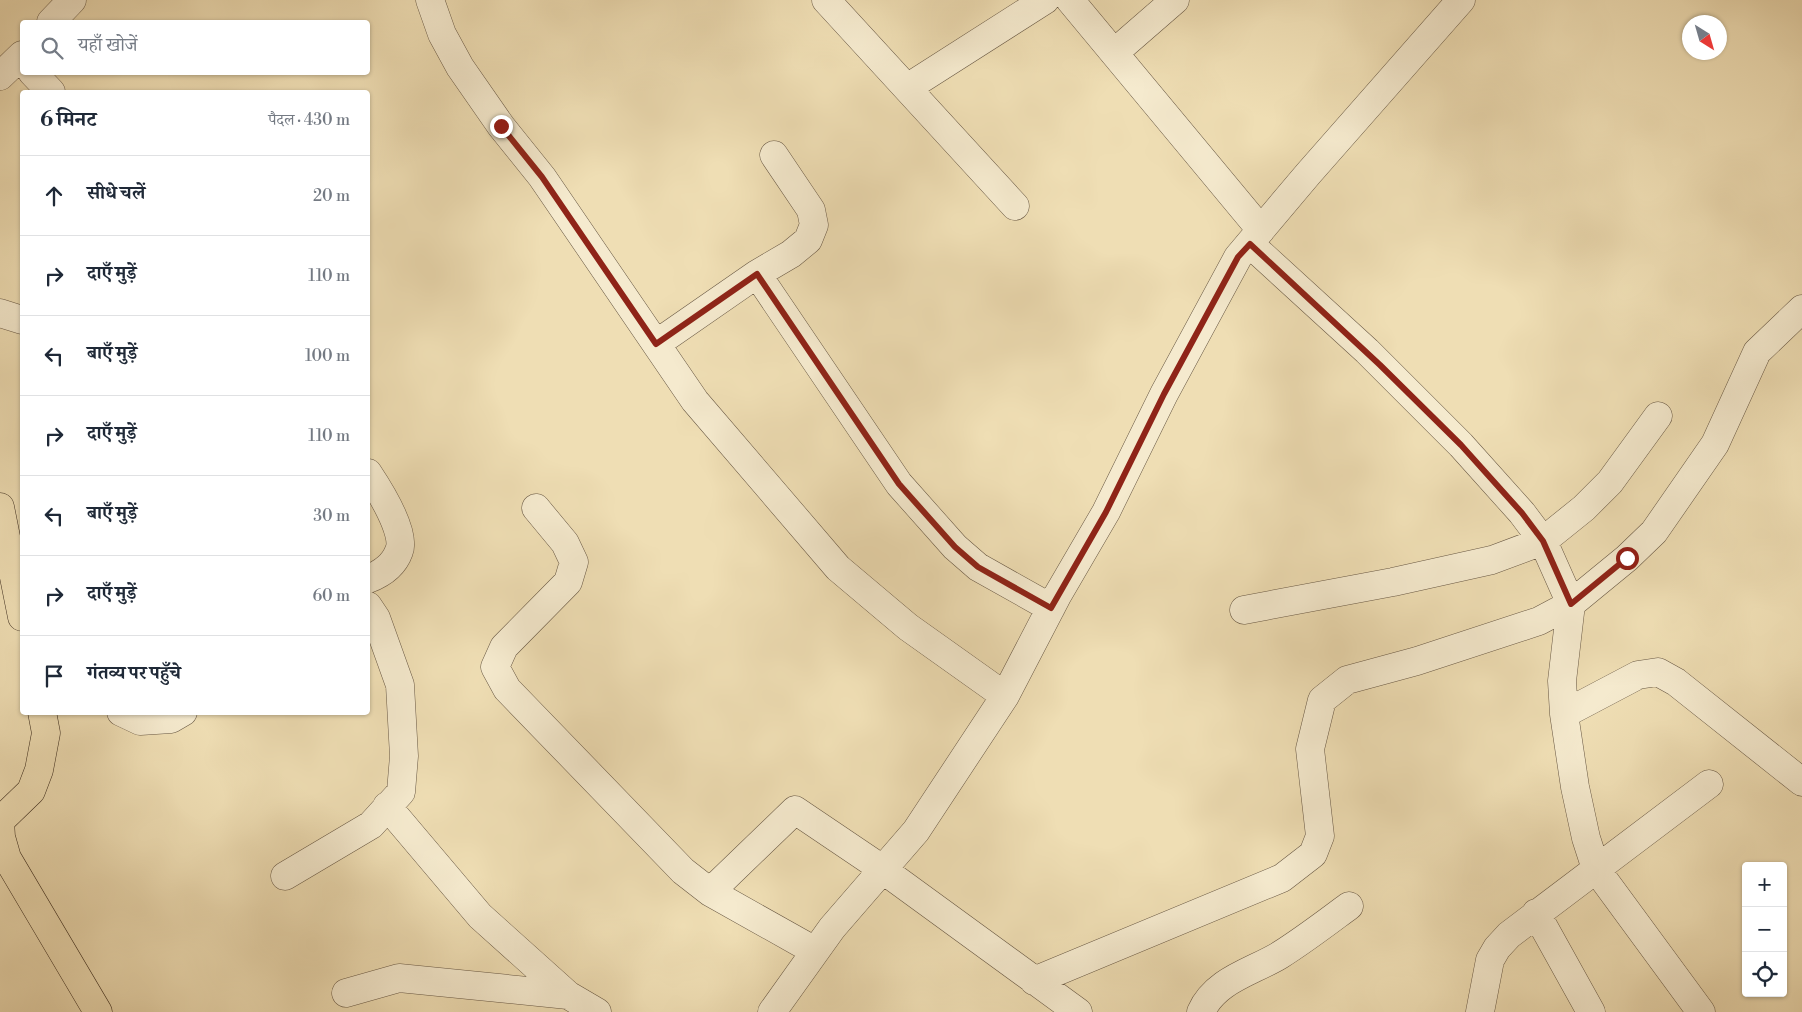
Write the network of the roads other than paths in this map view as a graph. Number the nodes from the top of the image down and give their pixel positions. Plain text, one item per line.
1 (72, 0) edge
2 (430, 0) edge
3 (826, 0) edge
4 (1045, 0) edge
5 (1070, 0) edge
6 (1175, 0) edge
7 (1462, 0) edge
8 (54, 20) edge
9 (1114, 53) junction
10 (31, 75) edge
11 (907, 88) junction
12 (49, 90) edge
13 (774, 155) dead end
14 (1015, 206) dead end
15 (1256, 237) junction
16 (757, 274) junction
17 (1802, 309) edge
18 (0, 313) edge
19 (20, 319) edge
20 (656, 344) junction
21 (1658, 416) dead end
22 (370, 476) edge
23 (0, 507) edge
24 (536, 508) dead end
25 (1543, 541) junction
26 (370, 578) edge
27 (1571, 604) junction
28 (20, 608) edge
29 (1051, 608) junction
30 (370, 609) edge
31 (1244, 610) dead end
32 (1005, 696) junction
33 (1564, 714) junction
34 (43, 715) edge
35 (127, 715) edge
36 (178, 715) edge
37 (1802, 782) edge
38 (1709, 784) dead end
39 (387, 806) junction
40 (0, 829) edge
41 (1596, 869) junction
42 (882, 870) junction
43 (285, 876) dead end
44 (710, 892) junction
45 (1348, 906) dead end
46 (1536, 913) junction
47 (815, 951) junction
48 (1034, 981) junction
49 (346, 993) dead end
50 (568, 995) junction
51 (98, 1012) edge
52 (598, 1012) edge
53 (772, 1012) edge
54 (1078, 1012) edge
55 (1201, 1012) edge
56 (1480, 1012) edge
57 (1591, 1012) edge
58 (1701, 1012) edge

1 - 8 street
2 - 20 street
3 - 11 street
4 - 11 street
5 - 9 street
6 - 9 street
7 - 15 street
9 - 15 street
10 - 12 street
11 - 14 street
13 - 16 street
15 - 25 street
15 - 29 street
16 - 20 street
16 - 29 street
17 - 27 street
18 - 19 street
20 - 32 street
21 - 25 street
22 - 26 street
23 - 28 main road
24 - 44 street
25 - 27 street
25 - 31 street
27 - 33 street
27 - 48 street
29 - 32 street
30 - 39 street
32 - 42 street
33 - 37 street
33 - 41 street
34 - 40 main road
35 - 36 street
38 - 41 street
39 - 43 street
39 - 50 street
40 - 51 main road
41 - 46 street
41 - 58 street
42 - 44 street
42 - 47 street
42 - 48 street
44 - 47 street
45 - 55 street
46 - 56 street
46 - 57 street
47 - 53 street
48 - 54 street
49 - 50 street
50 - 52 street

